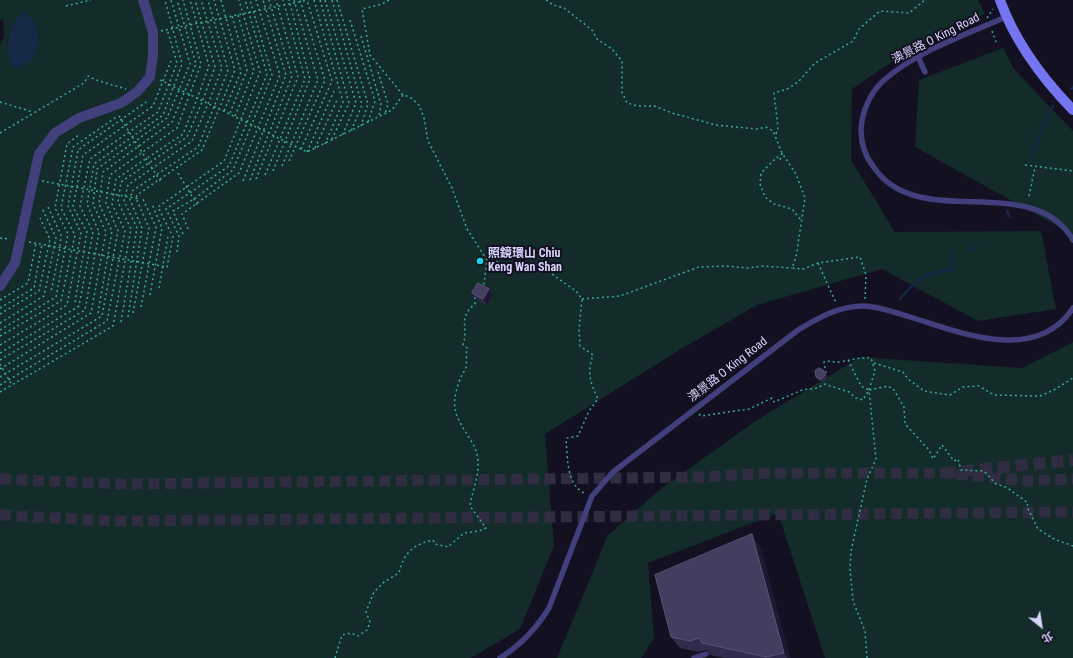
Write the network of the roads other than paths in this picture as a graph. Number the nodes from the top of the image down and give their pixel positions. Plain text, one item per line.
1 (143, 0) edge
2 (1000, 0) edge
3 (1006, 17) junction
4 (918, 57) junction
5 (925, 72) dead end
6 (1073, 110) edge
7 (1073, 240) edge
8 (0, 286) edge
9 (1073, 308) edge
10 (706, 654) edge
11 (500, 658) edge
12 (694, 658) edge

1 - 8 street
2 - 3 main road
3 - 4 lane, 澳景路 O King Road
3 - 6 main road
4 - 5 lane
4 - 7 lane, 澳景路 O King Road
9 - 11 lane, 澳景路 O King Road
10 - 12 lane

